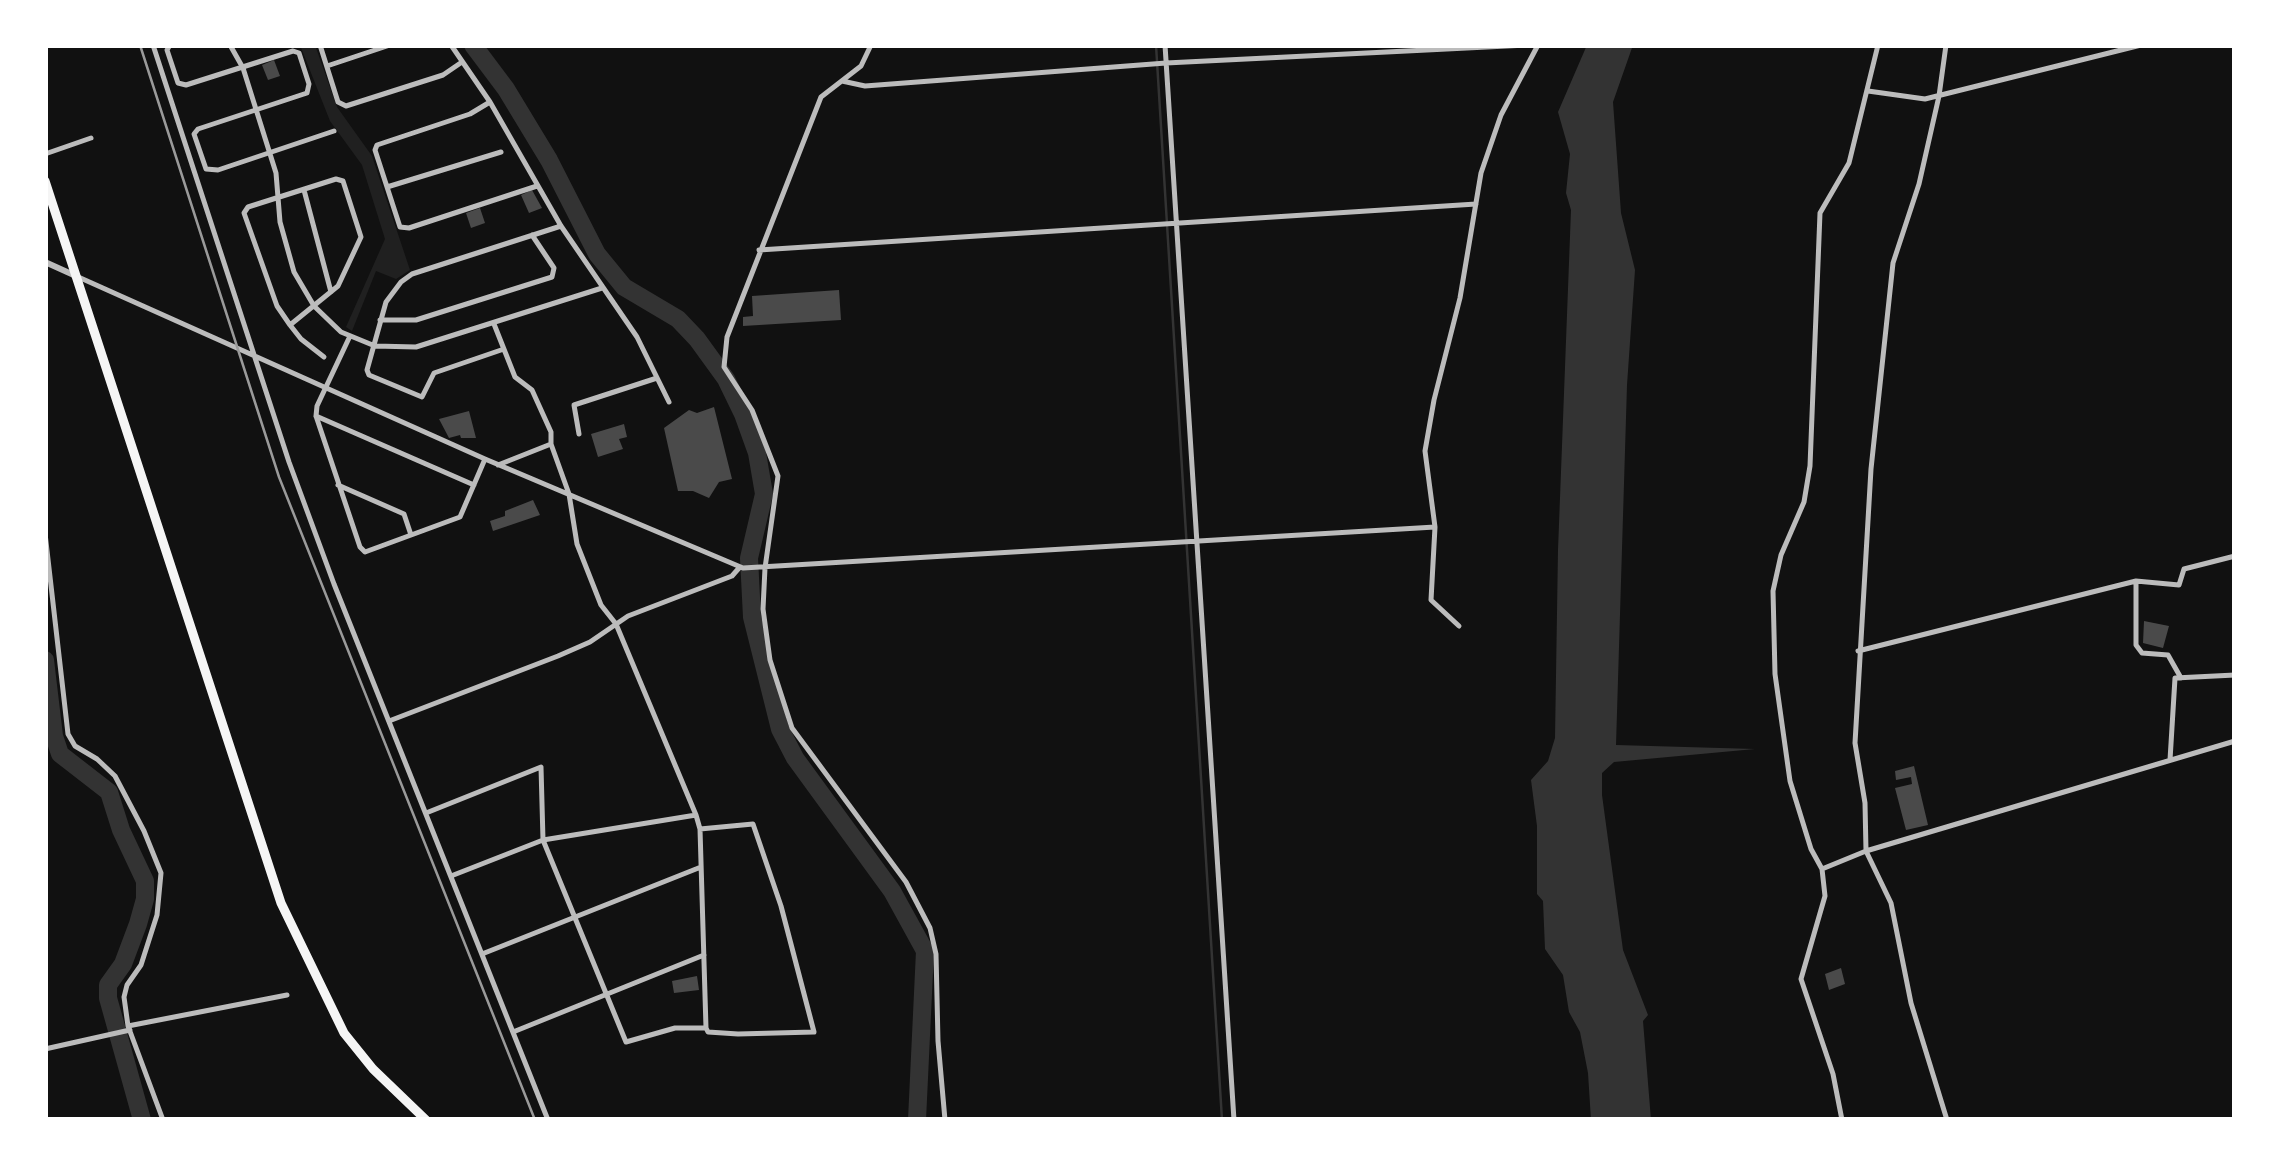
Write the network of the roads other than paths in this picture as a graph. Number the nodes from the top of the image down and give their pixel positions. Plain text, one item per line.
1 (153, 45) edge
2 (170, 45) edge
3 (230, 45) edge
4 (320, 45) edge
5 (390, 45) edge
6 (450, 45) edge
7 (872, 45) edge
8 (1165, 45) edge
9 (1527, 45) edge
10 (1538, 45) edge
11 (1878, 45) edge
12 (1946, 45) edge
13 (2141, 45) edge
14 (462, 62) junction
15 (1164, 63) junction
16 (327, 66) junction
17 (243, 68) junction
18 (842, 80) junction
19 (1868, 91) junction
20 (1939, 96) junction
21 (490, 102) junction
22 (256, 110) junction
23 (334, 131) dead end
24 (91, 138) dead end
25 (501, 152) dead end
26 (270, 153) junction
27 (45, 154) edge
28 (45, 181) edge
29 (538, 186) junction
30 (387, 187) junction
31 (304, 190) junction
32 (278, 198) junction
33 (1476, 204) junction
34 (1175, 221) junction
35 (561, 226) junction
36 (532, 235) junction
37 (759, 250) junction
38 (45, 262) edge
39 (76, 276) junction
40 (602, 288) junction
41 (331, 292) junction
42 (314, 306) junction
43 (380, 320) junction
44 (494, 324) junction
45 (290, 325) junction
46 (350, 336) junction
47 (375, 346) junction
48 (504, 349) junction
49 (254, 356) junction
50 (324, 357) dead end
51 (657, 378) junction
52 (326, 388) junction
53 (669, 402) dead end
54 (316, 416) junction
55 (579, 434) dead end
56 (551, 444) junction
57 (486, 459) junction
58 (498, 464) junction
59 (338, 485) junction
60 (474, 485) junction
61 (569, 494) junction
62 (1435, 526) junction
63 (45, 533) edge
64 (411, 536) junction
65 (1194, 540) junction
66 (2235, 556) edge
67 (741, 568) junction
68 (762, 568) junction
69 (2136, 582) junction
70 (616, 624) junction
71 (1459, 626) dead end
72 (1858, 652) junction
73 (2235, 674) edge
74 (2181, 678) junction
75 (389, 721) junction
76 (2235, 742) edge
77 (2170, 760) junction
78 (426, 812) junction
79 (696, 814) junction
80 (700, 830) junction
81 (543, 840) junction
82 (1866, 852) junction
83 (701, 867) junction
84 (1822, 868) junction
85 (451, 876) junction
86 (574, 916) junction
87 (482, 954) junction
88 (704, 956) junction
89 (287, 995) dead end
90 (607, 995) junction
91 (129, 1028) junction
92 (706, 1028) junction
93 (514, 1032) junction
94 (45, 1049) edge
95 (163, 1120) edge
96 (426, 1120) edge
97 (548, 1120) edge
98 (945, 1120) edge
99 (1234, 1120) edge
100 (1842, 1120) edge
101 (1948, 1120) edge

1 - 49 street
2 - 17 street
3 - 17 street
4 - 16 street
5 - 16 street
6 - 14 street
7 - 18 street
8 - 15 street
9 - 15 street
10 - 33 street
11 - 19 street
12 - 20 street
13 - 20 street
14 - 16 street
14 - 21 street
15 - 18 street
15 - 34 street
17 - 22 street
17 - 22 street
18 - 37 street
19 - 20 street
19 - 84 street
20 - 72 street
21 - 29 street
21 - 30 street
22 - 26 street
22 - 26 street
23 - 26 street
24 - 27 street
25 - 30 street
26 - 32 street
28 - 39 highway
29 - 30 street
29 - 35 street
31 - 32 street
31 - 41 street
31 - 41 street
32 - 42 street
32 - 45 street
33 - 34 street
33 - 62 street
34 - 37 street
34 - 65 street
35 - 36 street
35 - 40 street
36 - 43 street
36 - 43 street
37 - 68 street
38 - 39 street
39 - 49 street
39 - 96 highway
40 - 44 street
40 - 51 street
41 - 42 street
42 - 45 street
42 - 46 street
43 - 47 street
44 - 47 street
44 - 48 street
45 - 50 street
46 - 47 street
46 - 52 street
47 - 48 street
48 - 56 street
49 - 52 street
49 - 75 street
51 - 53 street
51 - 55 street
52 - 54 street
52 - 57 street
54 - 59 street
54 - 60 street
56 - 58 street
56 - 61 street
57 - 58 street
57 - 60 street
58 - 61 street
59 - 64 street
59 - 64 street
60 - 64 street
61 - 67 street
61 - 70 street
62 - 65 street
62 - 71 street
63 - 91 street
65 - 68 street
65 - 99 street
66 - 69 street
67 - 68 street
67 - 70 street
68 - 98 street
69 - 72 street
69 - 74 street
70 - 75 street
70 - 79 street
72 - 82 street
73 - 74 street
74 - 77 street
75 - 78 street
76 - 77 street
77 - 82 street
78 - 81 street
78 - 85 street
79 - 80 street
79 - 81 street
80 - 83 street
80 - 92 street
81 - 85 street
81 - 86 street
82 - 84 street
82 - 101 street
83 - 86 street
83 - 88 street
84 - 100 street
85 - 87 street
86 - 87 street
86 - 90 street
87 - 93 street
88 - 90 street
88 - 92 street
89 - 91 street
90 - 92 street
90 - 93 street
91 - 94 street
91 - 95 street
93 - 97 street

